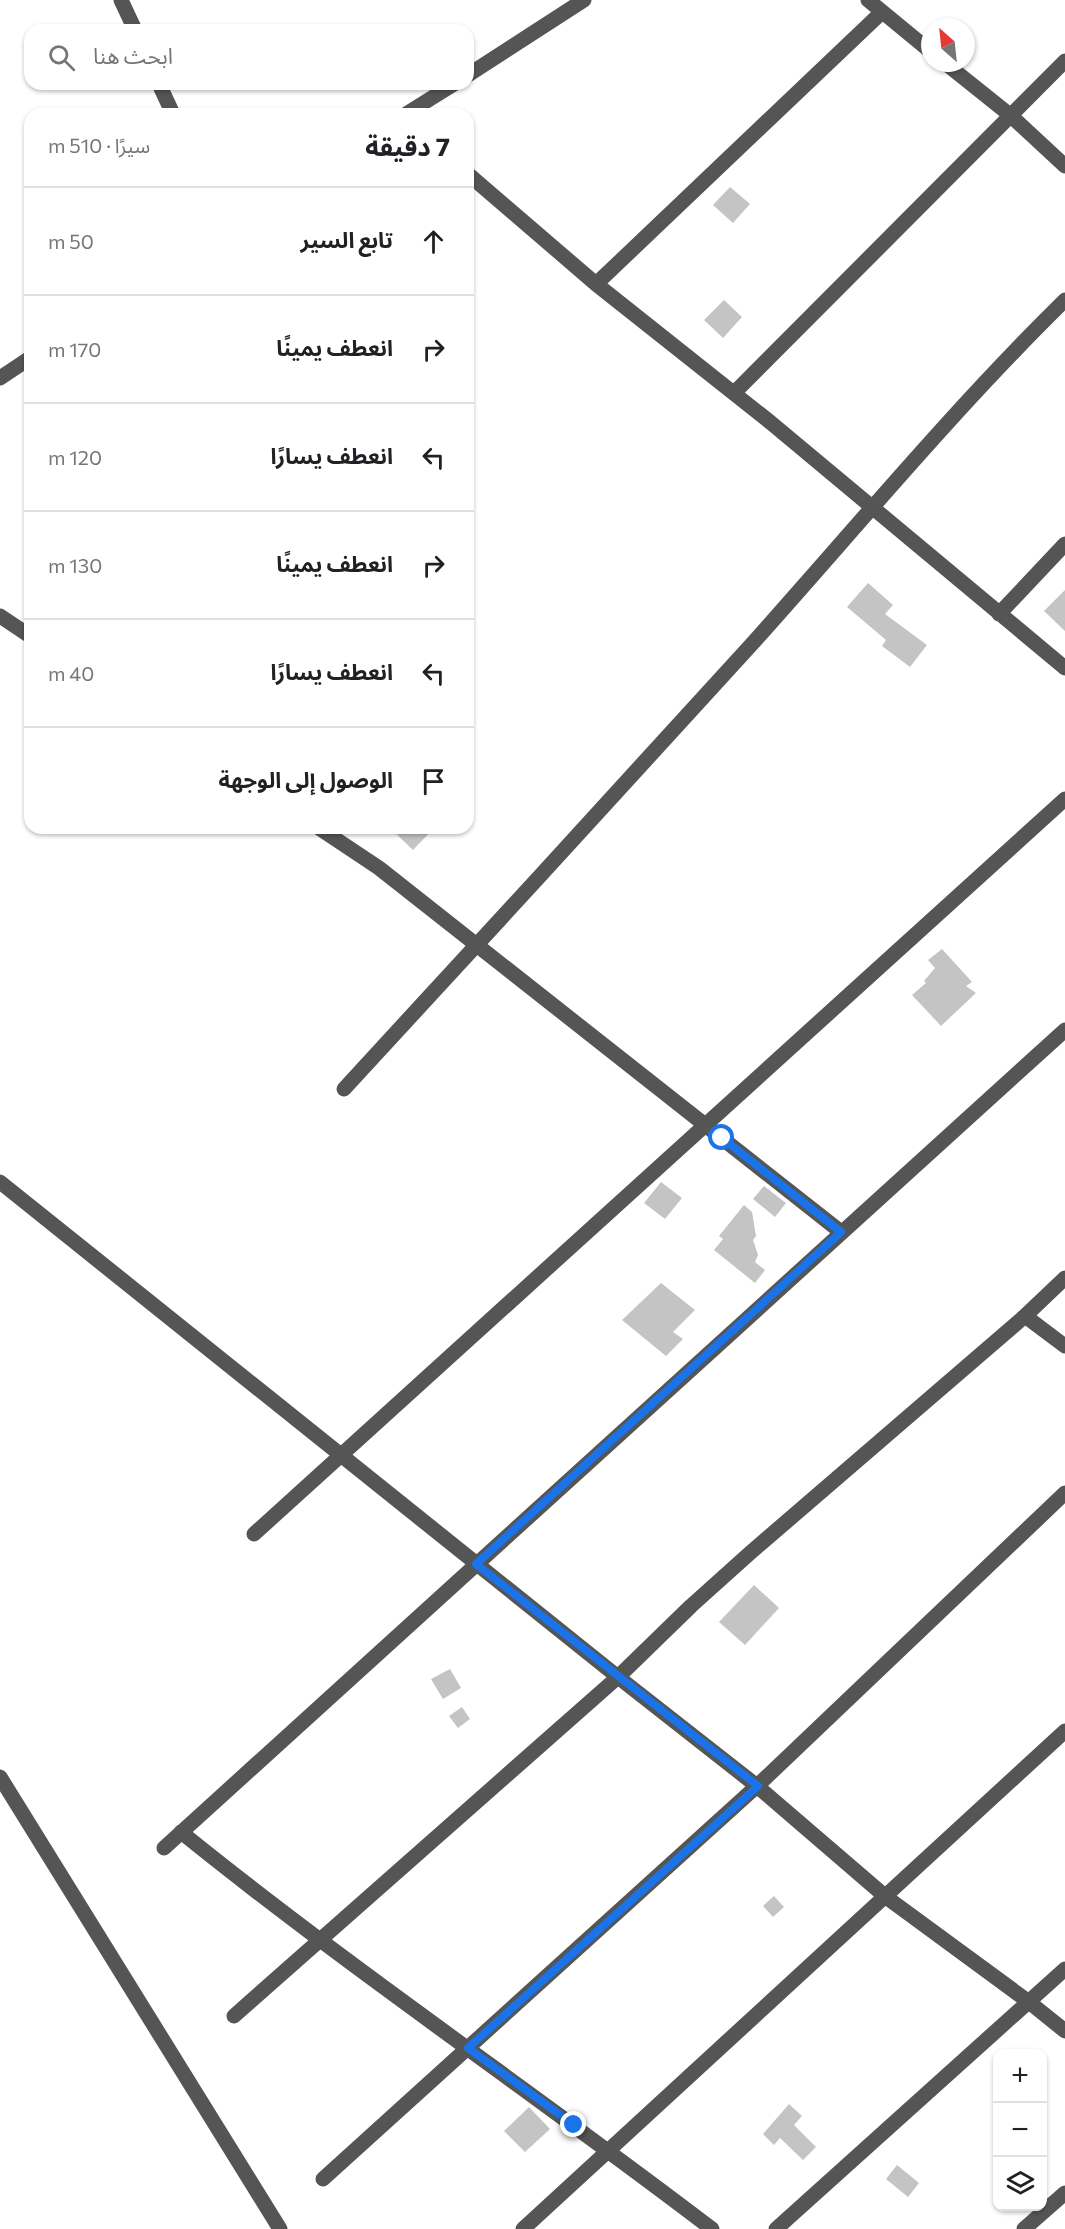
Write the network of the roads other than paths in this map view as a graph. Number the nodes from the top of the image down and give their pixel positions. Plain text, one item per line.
1 (121, 0) edge
2 (584, 0) edge
3 (868, 0) edge
4 (882, 12) junction
5 (132, 24) edge
6 (921, 44) edge
7 (1065, 61) edge
8 (474, 71) edge
9 (956, 72) edge
10 (162, 90) edge
11 (445, 90) edge
12 (434, 97) junction
13 (170, 108) edge
14 (416, 108) edge
15 (435, 108) edge
16 (1010, 115) junction
17 (1065, 166) edge
18 (474, 179) edge
19 (596, 284) junction
20 (1065, 300) edge
21 (24, 362) edge
22 (0, 378) edge
23 (734, 393) junction
24 (872, 506) junction
25 (1065, 544) edge
26 (999, 614) junction
27 (0, 616) edge
28 (24, 632) edge
29 (1065, 668) edge
30 (1065, 799) edge
31 (328, 834) edge
32 (476, 944) junction
33 (1065, 1030) edge
34 (344, 1089) dead end
35 (705, 1124) junction
36 (0, 1182) edge
37 (841, 1232) junction
38 (1065, 1278) edge
39 (1025, 1316) junction
40 (1065, 1346) edge
41 (341, 1456) junction
42 (1065, 1493) edge
43 (254, 1534) dead end
44 (476, 1564) junction
45 (618, 1677) junction
46 (1065, 1731) edge
47 (0, 1777) edge
48 (758, 1786) junction
49 (181, 1832) junction
50 (164, 1848) dead end
51 (886, 1897) junction
52 (320, 1940) junction
53 (1065, 1969) edge
54 (1029, 2002) junction
55 (234, 2016) dead end
56 (1065, 2031) edge
57 (468, 2048) junction
58 (609, 2150) junction
59 (323, 2179) dead end
60 (1065, 2193) edge
61 (280, 2229) edge
62 (523, 2229) edge
63 (712, 2229) edge
64 (776, 2229) edge
65 (1024, 2229) edge

1 - 5 street
2 - 8 street
3 - 4 street
4 - 6 street
4 - 19 street
7 - 16 street
9 - 16 street
10 - 13 street
11 - 12 street
12 - 14 street
12 - 15 street
16 - 17 street
16 - 23 street
18 - 19 street
19 - 23 street
20 - 24 street
21 - 22 street
23 - 24 street
24 - 26 street
24 - 32 street
25 - 26 street
26 - 29 street
27 - 28 street
30 - 35 street
31 - 32 street
32 - 34 street
32 - 35 street
33 - 37 street
35 - 37 street
35 - 41 street
36 - 41 street
37 - 44 street
38 - 39 street
39 - 40 street
39 - 45 street
41 - 43 street
41 - 44 street
42 - 48 street
44 - 45 street
44 - 49 street
45 - 48 street
45 - 52 street
46 - 51 street
47 - 61 street
48 - 51 street
48 - 57 street
49 - 50 street
49 - 52 street
51 - 54 street
51 - 58 street
52 - 55 street
52 - 57 street
53 - 54 street
54 - 56 street
54 - 64 street
57 - 58 street
57 - 59 street
58 - 62 street
58 - 63 street
60 - 65 street

